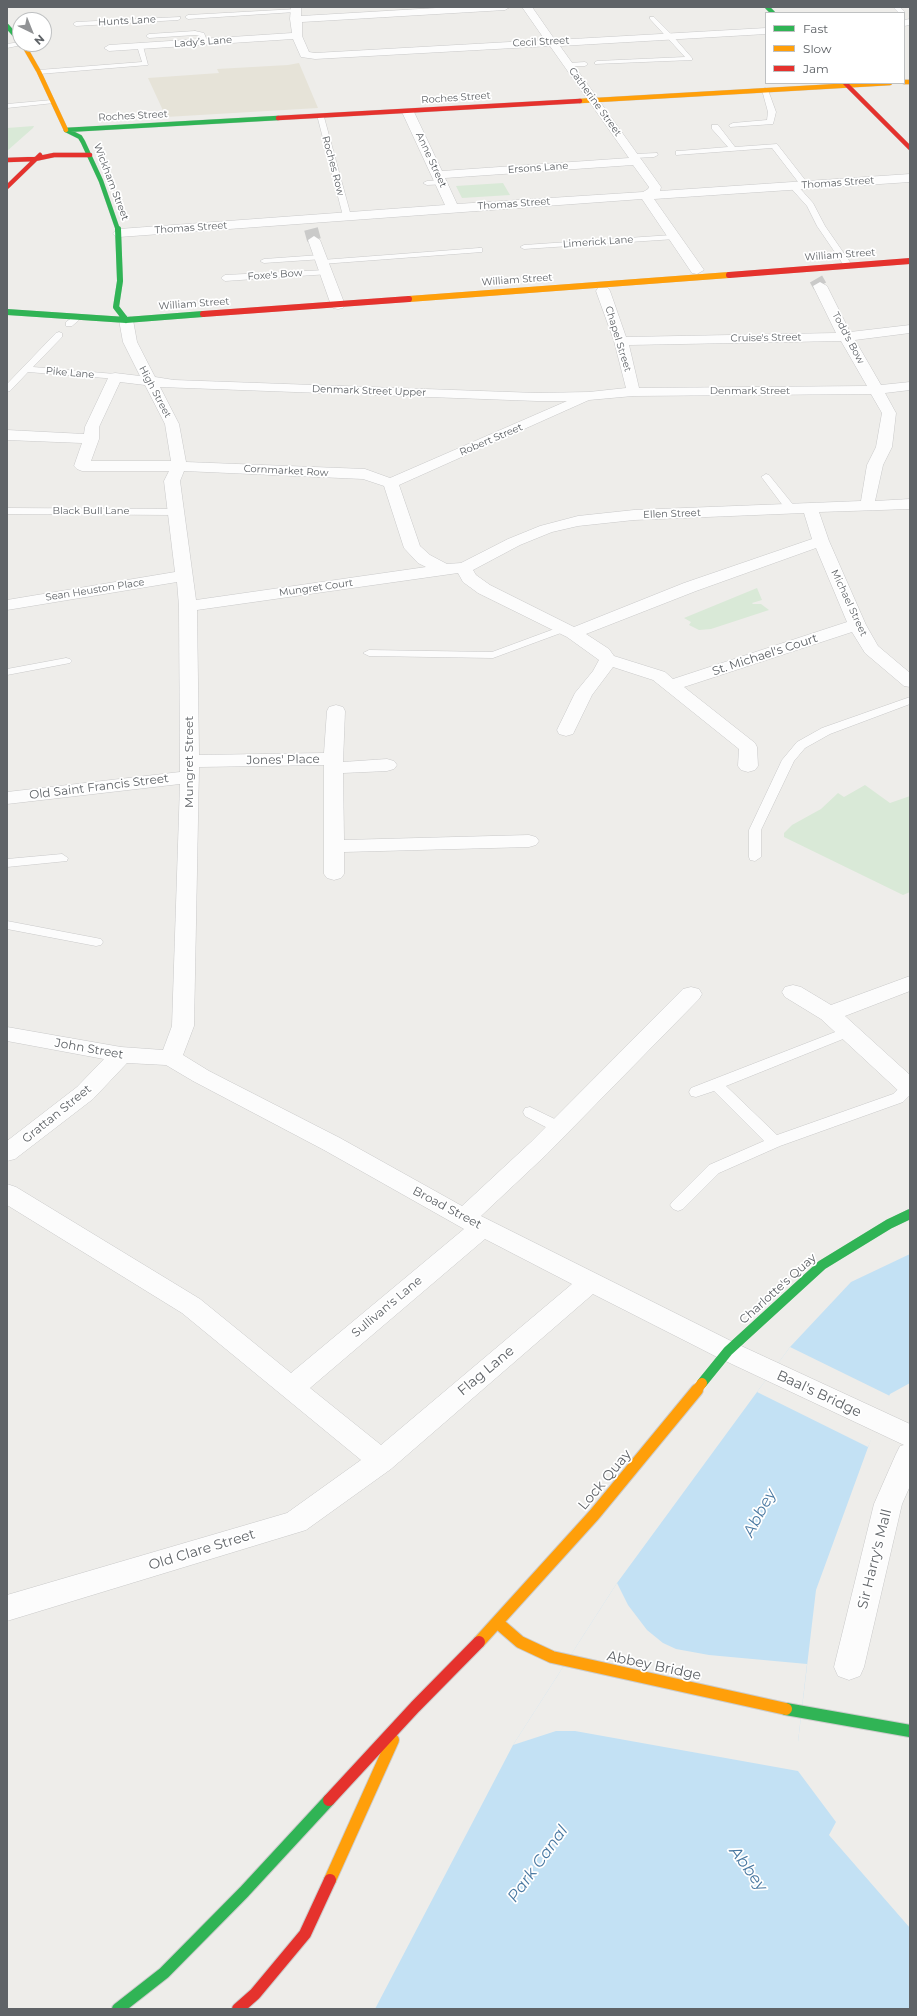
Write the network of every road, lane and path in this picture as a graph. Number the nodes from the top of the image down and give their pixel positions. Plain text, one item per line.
1 (505, 7) edge
2 (527, 7) edge
3 (896, 7) edge
4 (296, 12) edge
5 (902, 12) dead end
6 (188, 17) dead end
7 (178, 18) dead end
8 (652, 18) dead end
9 (76, 24) dead end
10 (765, 31) edge
11 (149, 36) dead end
12 (297, 36) junction
13 (670, 36) junction
14 (206, 42) junction
15 (550, 42) junction
16 (140, 46) junction
17 (109, 48) dead end
18 (26, 52) edge
19 (597, 63) dead end
20 (585, 64) dead end
21 (569, 65) junction
22 (39, 72) junction
23 (846, 84) edge
24 (765, 90) junction
25 (594, 100) junction
26 (52, 102) junction
27 (7, 106) edge
28 (408, 112) junction
29 (320, 117) junction
30 (733, 125) dead end
31 (715, 127) dead end
32 (66, 130) junction
33 (58, 138) dead end
34 (51, 145) dead end
35 (910, 148) edge
36 (732, 149) junction
37 (679, 153) dead end
38 (90, 155) junction
39 (654, 155) dead end
40 (35, 159) junction
41 (636, 159) junction
42 (7, 160) edge
43 (910, 178) edge
44 (441, 179) junction
45 (427, 183) dead end
46 (799, 185) junction
47 (7, 187) edge
48 (646, 197) junction
49 (453, 208) junction
50 (347, 216) junction
51 (311, 229) junction
52 (119, 233) junction
53 (672, 237) junction
54 (524, 247) dead end
55 (479, 250) dead end
56 (264, 261) dead end
57 (910, 261) edge
58 (322, 263) junction
59 (848, 266) junction
60 (697, 270) dead end
61 (225, 278) dead end
62 (816, 280) tunnel mouth
63 (603, 291) dead end
64 (338, 305) junction
65 (7, 312) edge
66 (76, 318) junction
67 (126, 320) junction
68 (69, 324) dead end
69 (910, 329) edge
70 (59, 335) dead end
71 (845, 337) junction
72 (621, 341) junction
73 (25, 369) junction
74 (115, 377) junction
75 (148, 380) junction
76 (910, 386) edge
77 (632, 387) dead end
78 (7, 388) edge
79 (876, 390) junction
80 (589, 396) junction
81 (7, 435) edge
82 (91, 439) junction
83 (179, 466) junction
84 (766, 477) dead end
85 (392, 483) junction
86 (868, 500) dead end
87 (910, 504) edge
88 (791, 508) junction
89 (810, 508) junction
90 (7, 511) edge
91 (176, 512) junction
92 (821, 541) junction
93 (464, 568) junction
94 (444, 569) junction
95 (184, 576) junction
96 (7, 605) edge
97 (188, 606) junction
98 (857, 625) junction
99 (569, 631) junction
100 (895, 649) dead end
101 (875, 652) junction
102 (369, 653) dead end
103 (608, 660) junction
104 (66, 661) dead end
105 (7, 672) edge
106 (910, 682) edge
107 (672, 685) junction
108 (910, 700) edge
109 (336, 711) dead end
110 (566, 730) dead end
111 (333, 764) junction
112 (387, 765) dead end
113 (748, 766) dead end
114 (190, 769) junction
115 (7, 798) edge
116 (529, 841) dead end
117 (334, 846) junction
118 (756, 857) dead end
119 (62, 858) dead end
120 (7, 863) edge
121 (334, 874) dead end
122 (7, 925) edge
123 (96, 942) dead end
124 (910, 983) edge
125 (793, 992) dead end
126 (691, 994) dead end
127 (829, 1014) junction
128 (848, 1032) junction
129 (7, 1034) edge
130 (121, 1055) junction
131 (171, 1058) junction
132 (716, 1084) junction
133 (909, 1087) edge
134 (696, 1092) dead end
135 (530, 1112) dead end
136 (560, 1128) junction
137 (775, 1142) junction
138 (7, 1153) edge
139 (7, 1193) edge
140 (678, 1205) dead end
141 (910, 1214) edge
142 (473, 1222) junction
143 (591, 1282) junction
144 (728, 1350) junction
145 (292, 1388) junction
146 (906, 1441) edge
147 (381, 1461) junction
148 (7, 1608) edge
149 (498, 1623) junction
150 (849, 1667) dead end
151 (399, 1726) junction
152 (910, 1731) edge
153 (118, 2009) edge
154 (238, 2009) edge

1 - 4 street
2 - 15 street, Catherine Street
3 - 5 lane
4 - 6 lane
4 - 12 street
7 - 9 lane, Hunts Lane
8 - 13 lane
10 - 13 street, Cecil Street
11 - 14 lane
12 - 14 street, Lady’s Lane
12 - 15 street, Cecil Street
13 - 15 street, Cecil Street
13 - 19 lane
14 - 16 street, Lady’s Lane
15 - 21 street, Catherine Street
16 - 17 street, Lady’s Lane
16 - 22 lane
18 - 22 main road
20 - 21 lane
21 - 25 street, Catherine Street
22 - 26 main road
23 - 24 main road, Roches Street
23 - 35 main road
24 - 25 main road, Roches Street
24 - 30 lane
25 - 28 main road, Roches Street
25 - 41 street, Catherine Street
26 - 27 lane
26 - 32 main road
28 - 29 main road, Roches Street
28 - 44 street, Anne Street
29 - 32 main road, Roches Street
29 - 50 lane, Roches Row
31 - 36 lane
32 - 33 main road
32 - 38 main road, Wickham Street
34 - 40 main road
36 - 37 lane
36 - 46 lane
38 - 40 main road
38 - 52 main road, Wickham Street
39 - 41 lane
40 - 42 main road
40 - 47 main road
41 - 44 street, Ersons Lane
41 - 48 street, Catherine Street
43 - 46 street, Thomas Street
44 - 45 lane
44 - 49 street, Anne Street
46 - 48 street, Thomas Street
46 - 59 lane
48 - 49 street, Thomas Street
48 - 53 street
49 - 50 street, Thomas Street
50 - 51 street, Thomas Street
51 - 52 street, Thomas Street
51 - 58 street
52 - 67 main road, Wickham Street
53 - 54 lane, Limerick Lane
53 - 60 street
55 - 58 lane
56 - 58 lane, Foxe's Bow
57 - 59 main road, William Street
58 - 61 lane, Foxe's Bow
58 - 64 street
59 - 64 main road, William Street
62 - 71 street, Todd's Bow
63 - 72 street, Chapel Street
64 - 67 main road, William Street
65 - 66 main road, William Street
66 - 67 main road, William Street
66 - 68 lane
67 - 75 street, High Street
69 - 71 street, Cruise's Street
70 - 73 lane
71 - 72 street, Cruise's Street
71 - 79 street, Todd's Bow
72 - 77 street, Chapel Street
73 - 74 lane, Pike Lane
73 - 78 lane
74 - 75 street, Denmark Street Upper
74 - 82 street
75 - 80 street, Denmark Street Upper
75 - 83 street, High Street
76 - 79 street, Denmark Street
79 - 80 street, Denmark Street
79 - 86 street, Todd's Bow
80 - 85 street, Robert Street
81 - 82 street
82 - 83 street, Cornmarket Row
83 - 85 street, Cornmarket Row
83 - 91 street, Mungret Street
84 - 88 lane
85 - 94 street
87 - 89 street, Ellen Street
88 - 89 street, Ellen Street
88 - 93 street, Ellen Street
89 - 92 street, Michael Street
90 - 91 lane, Black Bull Lane
91 - 95 street, Mungret Street
92 - 98 street, Michael Street
92 - 99 street
93 - 94 street, Ellen Street
93 - 99 street
94 - 97 street, Mungret Court
95 - 96 street, Sean Heuston Place
95 - 97 street, Mungret Street
97 - 114 street, Mungret Street
98 - 101 street, Michael Street
98 - 107 street, St. Michael's Court
99 - 102 lane
99 - 103 street
100 - 101 street
101 - 106 street, Michael Street
103 - 107 street
103 - 110 street
104 - 105 lane
107 - 113 street
108 - 118 lane
109 - 111 street
111 - 112 street
111 - 114 street, Jones' Place
111 - 117 street, Jones' Place
114 - 115 street, Old Saint Francis Street
114 - 131 street, Mungret Street
116 - 117 street
117 - 121 street, Jones' Place
119 - 120 lane
122 - 123 lane
124 - 127 street
125 - 127 street
126 - 136 street, Sullivan's Lane
127 - 128 street
128 - 132 lane
128 - 133 street
129 - 130 street, John Street
130 - 131 street, John Street
130 - 138 street, Grattan Street
131 - 142 street, Broad Street
132 - 134 lane
132 - 137 lane
133 - 137 lane
135 - 136 lane
136 - 142 street, Sullivan's Lane
137 - 140 lane
139 - 145 street
141 - 144 main road, Charlotte's Quay
142 - 143 street, Broad Street
142 - 145 street, Sullivan's Lane
143 - 144 street, Broad Street
143 - 147 street, Flag Lane
144 - 146 street, Baal's Bridge
144 - 149 main road, Lock Quay
145 - 147 street
146 - 150 street, Sir Harry's Mall
147 - 148 street, Old Clare Street
149 - 151 main road, Lock Quay
149 - 152 main road, Abbey Bridge
151 - 153 main road
151 - 154 main road

